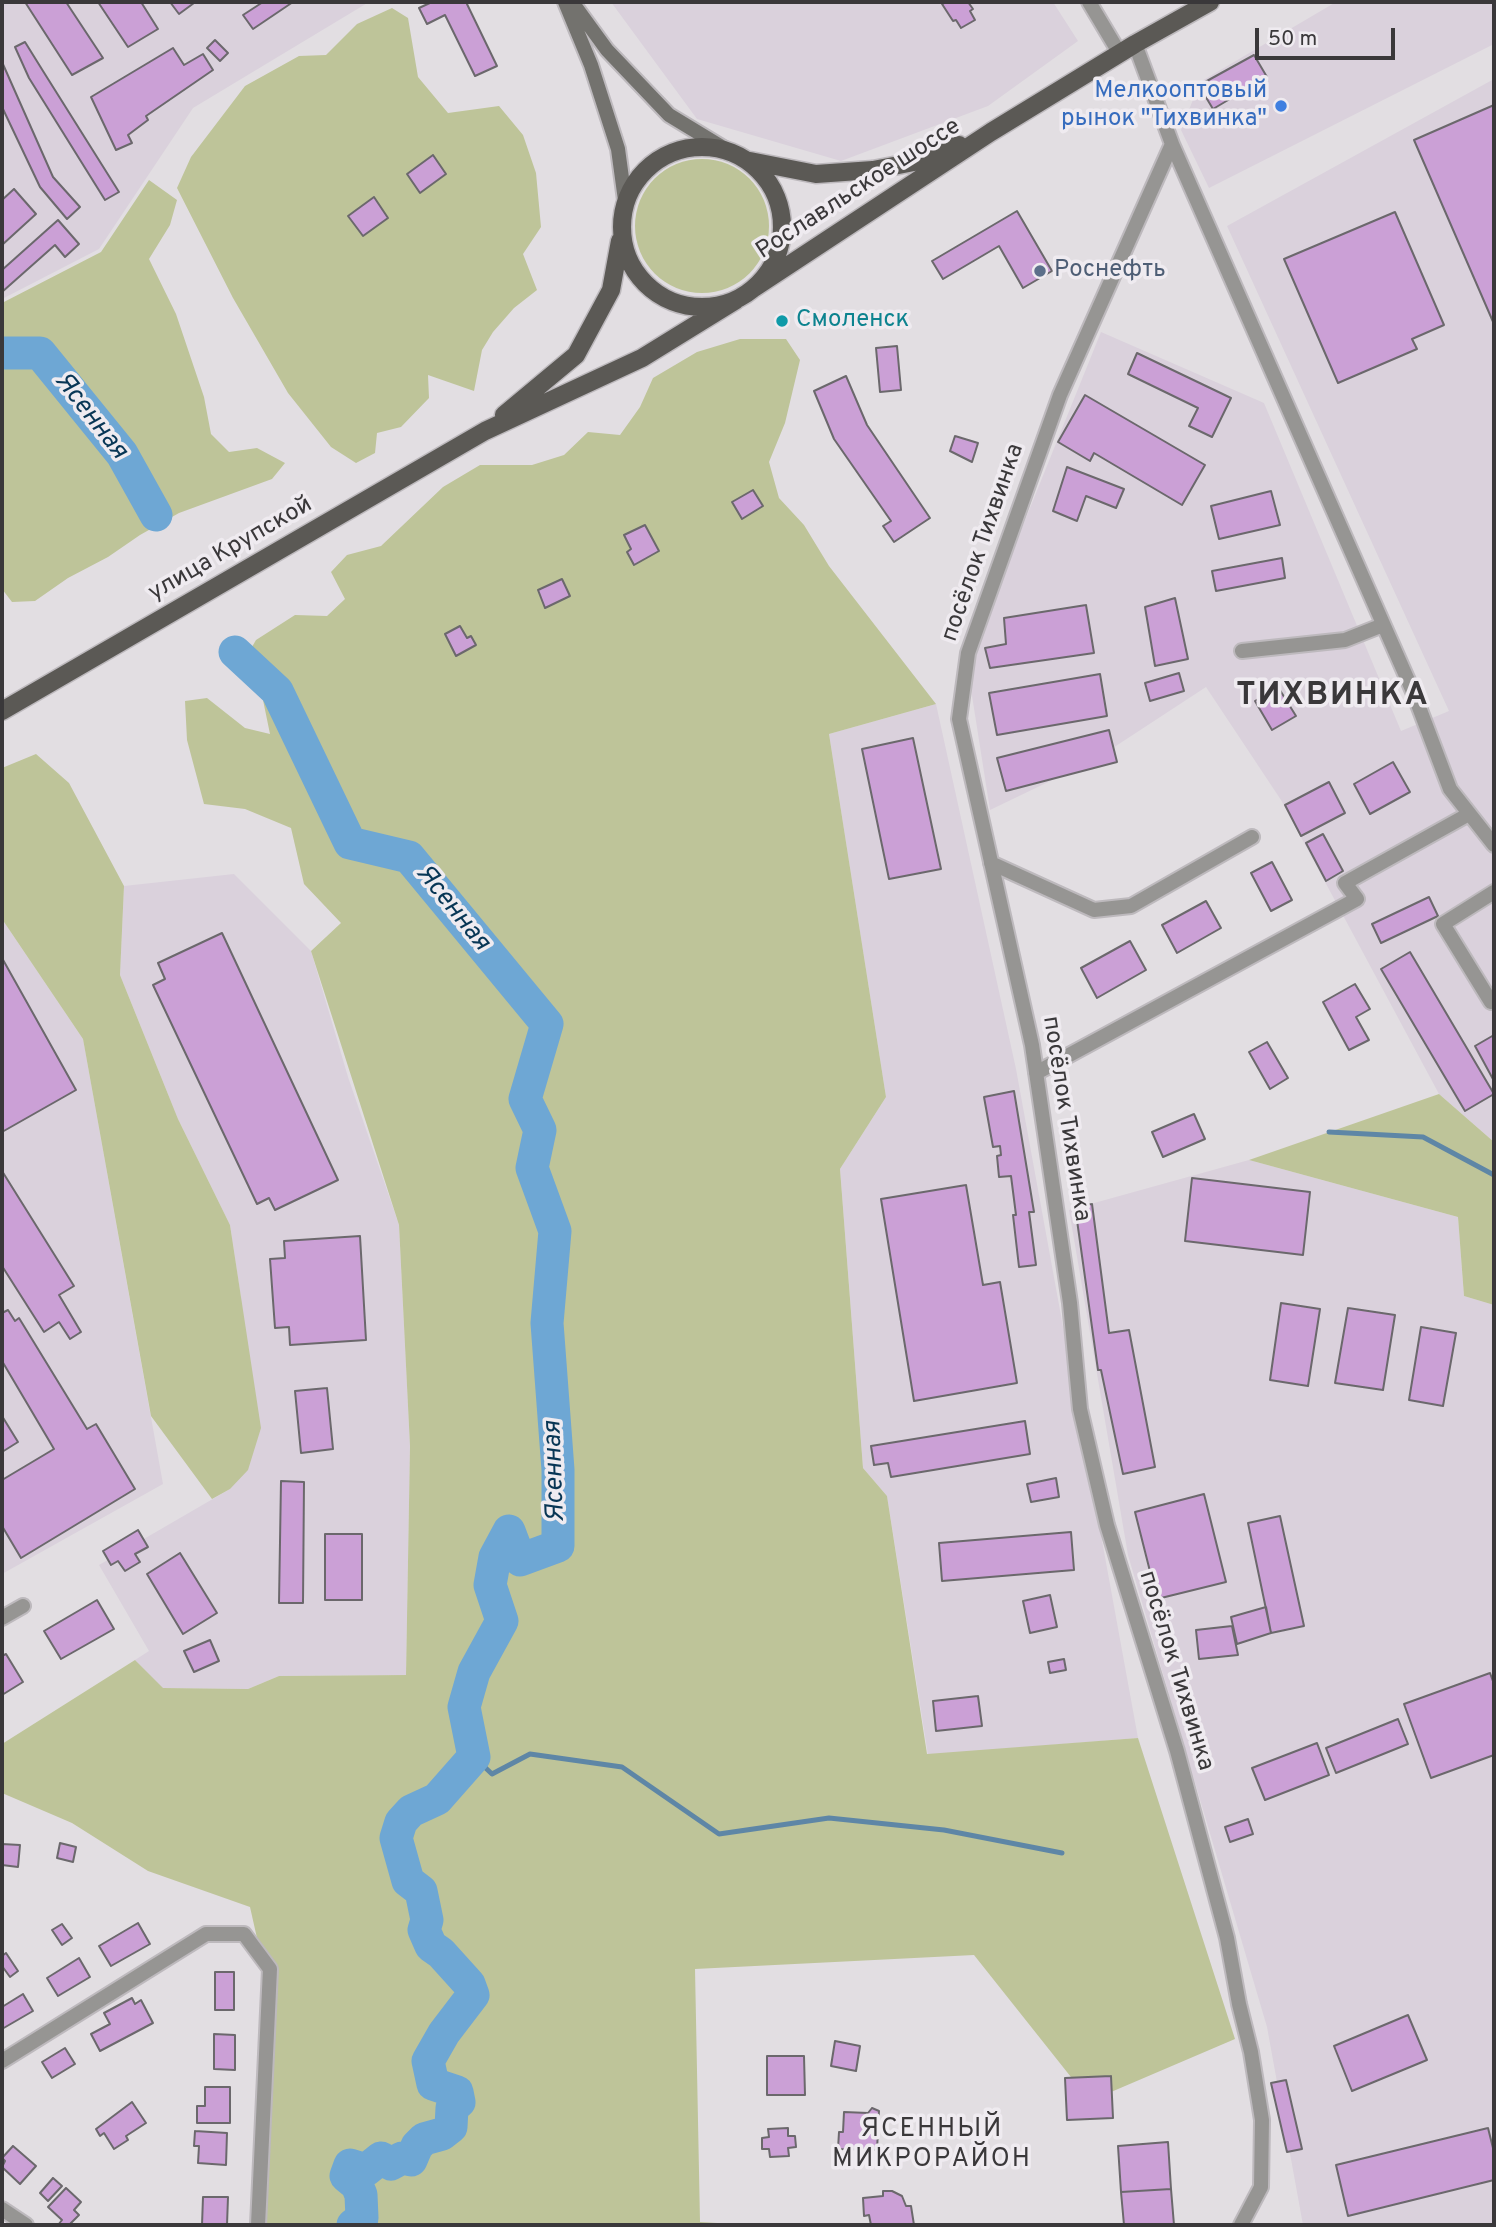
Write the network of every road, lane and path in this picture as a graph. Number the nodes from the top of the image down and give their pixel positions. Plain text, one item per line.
1 (565, 2) edge
2 (572, 2) edge
3 (1089, 2) edge
4 (1210, 2) edge
5 (1128, 49) junction
6 (991, 132) junction
7 (1172, 144) junction
8 (725, 149) junction
9 (749, 161) junction
10 (625, 200) junction
11 (621, 233) junction
12 (754, 288) junction
13 (736, 300) junction
14 (485, 430) junction
15 (1383, 625) junction
16 (1242, 651) dead end
17 (2, 711) edge
18 (1469, 814) junction
19 (1252, 837) dead end
20 (1494, 845) edge
21 (991, 863) junction
22 (1494, 892) edge
23 (1494, 1000) edge
24 (1036, 1073) junction
25 (23, 1606) dead end
26 (2, 1618) edge
27 (2, 2062) edge
28 (2, 2209) edge
29 (26, 2225) edge
30 (258, 2225) edge
31 (1241, 2225) edge

1 - 10 main road
2 - 8 main road
3 - 5 street
4 - 5 main road, Рославльское шоссе
5 - 6 main road, Рославльское шоссе
5 - 7 street
6 - 9 main road, Рославльское шоссе
6 - 12 main road, Рославльское шоссе
7 - 15 street
7 - 21 street, посёлок Тихвинка
8 - 9 main road
8 - 10 main road
9 - 12 main road
10 - 11 main road
11 - 13 main road
11 - 14 main road, улица Крупской
12 - 13 main road
13 - 14 main road, улица Крупской
14 - 17 main road, улица Крупской
15 - 16 street
15 - 18 street
18 - 20 street
18 - 24 street
19 - 21 street
21 - 24 street, посёлок Тихвинка
22 - 23 street
24 - 31 street, посёлок Тихвинка
25 - 26 street
27 - 30 street
28 - 29 street

